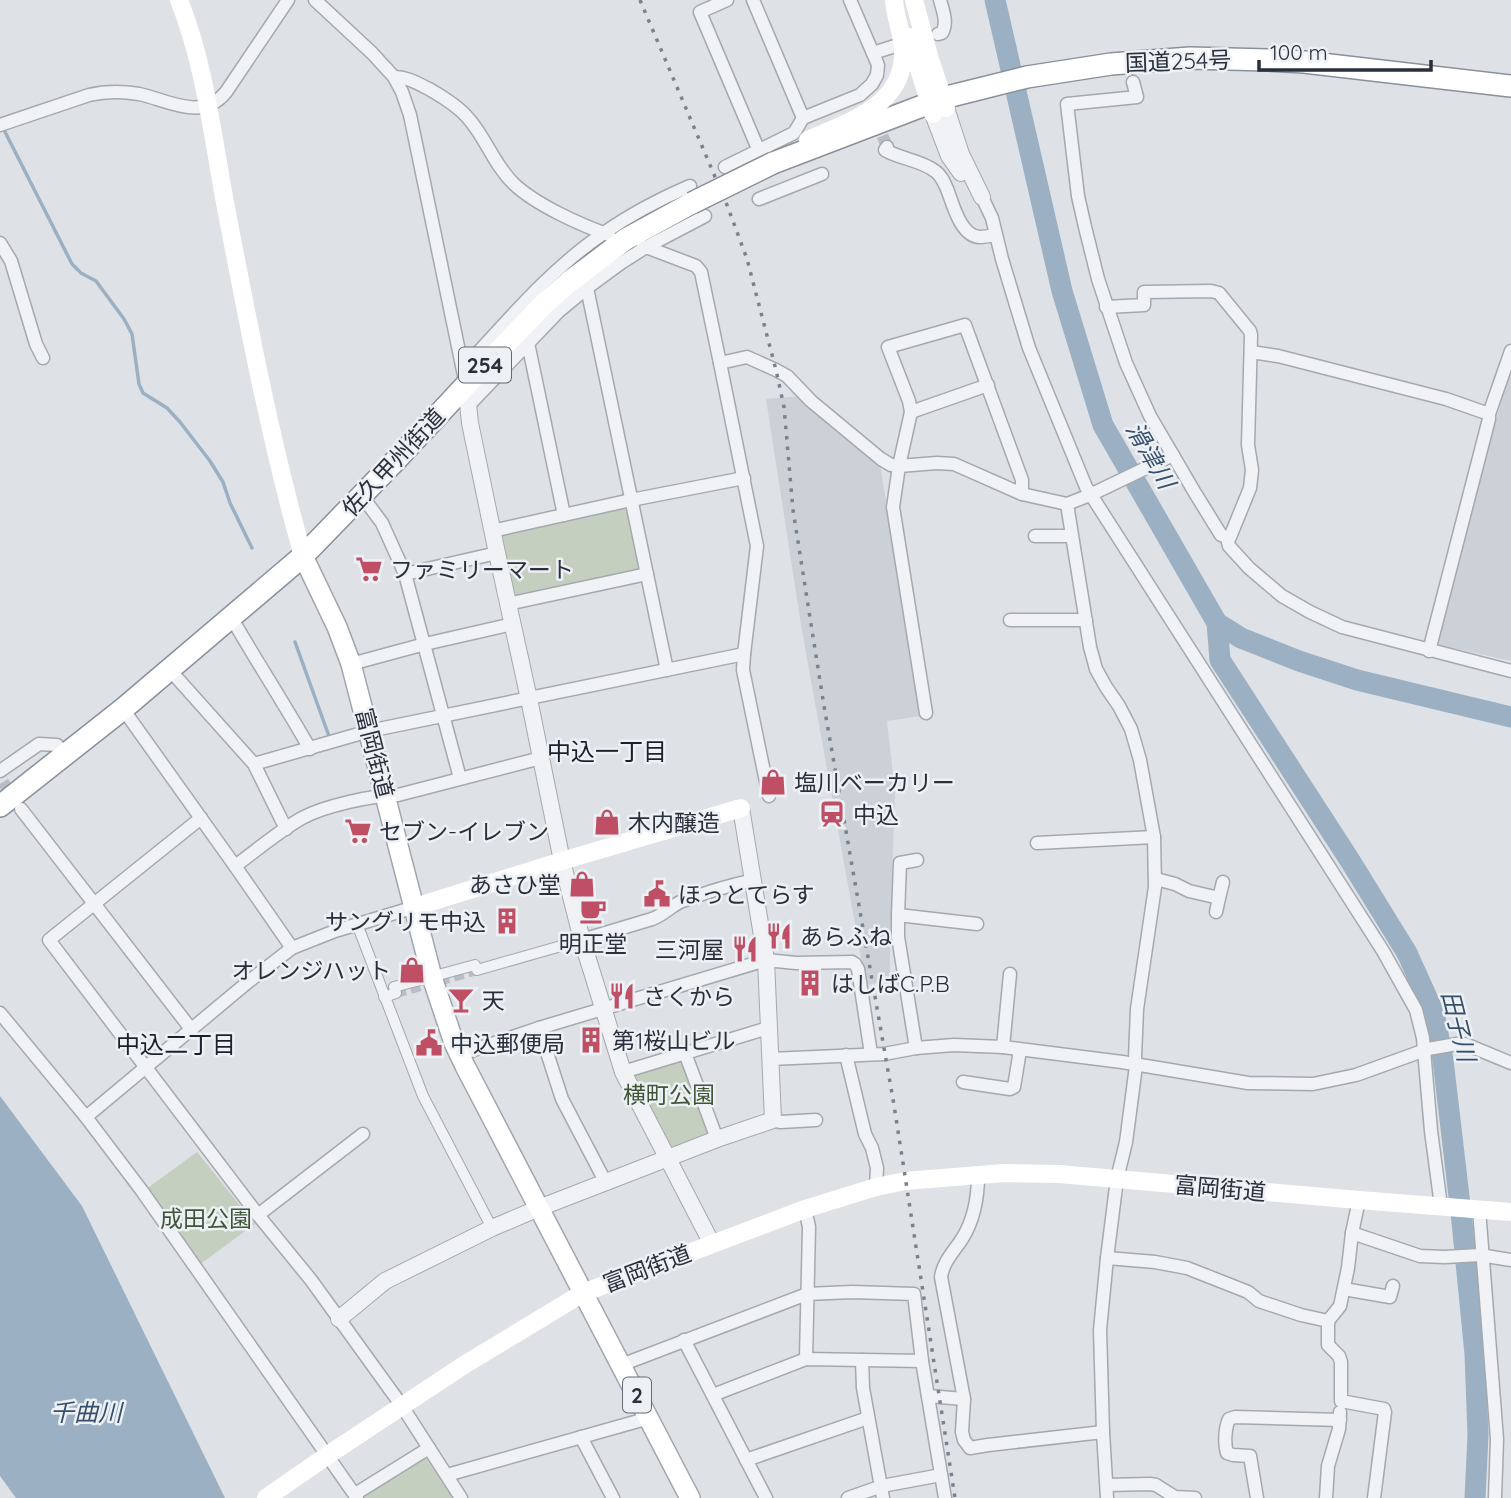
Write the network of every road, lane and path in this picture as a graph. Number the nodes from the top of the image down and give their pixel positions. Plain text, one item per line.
1 (179, 0) edge
2 (288, 0) edge
3 (315, 0) edge
4 (727, 0) edge
5 (752, 0) edge
6 (850, 0) edge
7 (896, 0) edge
8 (914, 0) edge
9 (940, 0) edge
10 (938, 34) dead end
11 (895, 46) dead end
12 (873, 53) junction
13 (394, 77) junction
14 (1133, 82) dead end
15 (1511, 86) edge
16 (208, 105) junction
17 (938, 106) junction
18 (803, 118) junction
19 (5, 123) edge
20 (887, 147) tunnel mouth
21 (773, 161) junction
22 (724, 167) dead end
23 (822, 174) dead end
24 (980, 193) joint
25 (759, 199) dead end
26 (696, 202) junction
27 (995, 234) junction
28 (608, 235) junction
29 (0, 243) edge
30 (642, 246) junction
31 (587, 288) junction
32 (1107, 307) junction
33 (528, 343) junction
34 (1511, 351) edge
35 (1251, 352) junction
36 (43, 358) dead end
37 (720, 363) junction
38 (464, 374) junction
39 (988, 385) junction
40 (468, 406) junction
41 (911, 412) junction
42 (1489, 414) junction
43 (1171, 455) junction
44 (899, 466) junction
45 (744, 478) junction
46 (1022, 494) junction
47 (1092, 494) junction
48 (362, 496) junction
49 (631, 500) junction
50 (1067, 504) junction
51 (564, 515) junction
52 (492, 531) junction
53 (1035, 536) dead end
54 (1071, 536) junction
55 (1229, 538) junction
56 (496, 553) junction
57 (303, 556) junction
58 (405, 574) junction
59 (647, 574) junction
60 (508, 604) junction
61 (231, 617) junction
62 (1010, 620) dead end
63 (1086, 620) junction
64 (513, 624) junction
65 (425, 644) junction
66 (1429, 651) junction
67 (744, 654) junction
68 (351, 664) junction
69 (169, 669) junction
70 (667, 670) junction
71 (1511, 671) edge
72 (529, 699) junction
73 (122, 709) junction
74 (926, 713) dead end
75 (443, 716) junction
76 (369, 732) junction
77 (310, 749) junction
78 (65, 755) junction
79 (541, 758) junction
80 (254, 764) junction
81 (1, 776) edge
82 (460, 778) junction
83 (385, 795) junction
84 (769, 796) dead end
85 (11, 808) edge
86 (741, 808) joint
87 (201, 818) junction
88 (286, 829) junction
89 (1154, 837) junction
90 (1037, 843) dead end
91 (917, 860) dead end
92 (562, 861) junction
93 (235, 866) junction
94 (1156, 879) junction
95 (754, 880) junction
96 (1223, 881) dead end
97 (1219, 898) junction
98 (93, 903) junction
99 (415, 907) junction
100 (1216, 912) dead end
101 (898, 915) junction
102 (357, 924) junction
103 (976, 924) dead end
104 (582, 940) junction
105 (292, 948) junction
106 (766, 960) junction
107 (1010, 974) dead end
108 (432, 977) junction
109 (384, 997) junction
110 (603, 1009) junction
111 (0, 1013) edge
112 (539, 1028) junction
113 (768, 1028) junction
114 (191, 1029) junction
115 (1003, 1047) junction
116 (916, 1048) junction
117 (1426, 1049) junction
118 (1020, 1050) junction
119 (685, 1053) junction
120 (871, 1054) junction
121 (459, 1055) junction
122 (846, 1055) junction
123 (770, 1059) junction
124 (1511, 1063) edge
125 (146, 1066) junction
126 (1136, 1066) junction
127 (623, 1072) junction
128 (963, 1082) dead end
129 (86, 1117) junction
130 (773, 1119) junction
131 (816, 1120) dead end
132 (363, 1134) dead end
133 (717, 1139) junction
134 (668, 1158) junction
135 (978, 1175) junction
136 (1117, 1180) junction
137 (606, 1183) junction
138 (876, 1186) junction
139 (1359, 1200) junction
140 (1446, 1207) junction
141 (538, 1208) junction
142 (805, 1209) junction
143 (1477, 1209) junction
144 (1511, 1212) edge
145 (258, 1215) junction
146 (492, 1228) junction
147 (1352, 1233) junction
148 (712, 1244) junction
149 (1482, 1255) junction
150 (1107, 1258) junction
151 (1511, 1260) edge
152 (1393, 1286) dead end
153 (1344, 1289) junction
154 (583, 1293) junction
155 (807, 1294) junction
156 (339, 1319) junction
157 (1328, 1321) junction
158 (684, 1340) junction
159 (806, 1359) junction
160 (862, 1360) junction
161 (922, 1361) junction
162 (621, 1365) junction
163 (713, 1395) junction
164 (928, 1396) junction
165 (964, 1399) junction
166 (1341, 1401) junction
167 (402, 1406) junction
168 (649, 1418) junction
169 (868, 1418) junction
170 (1340, 1420) junction
171 (1103, 1432) junction
172 (582, 1437) junction
173 (1497, 1439) junction
174 (1511, 1440) edge
175 (429, 1448) junction
176 (324, 1458) junction
177 (746, 1461) junction
178 (447, 1475) junction
179 (941, 1475) junction
180 (882, 1492) edge
181 (1107, 1492) edge
182 (356, 1496) edge
183 (266, 1498) edge
184 (461, 1498) edge
185 (613, 1498) edge
186 (690, 1498) edge
187 (766, 1498) edge
188 (848, 1498) edge
189 (945, 1498) edge
190 (1195, 1498) edge
191 (1258, 1498) edge
192 (1326, 1498) edge
193 (1374, 1498) edge
194 (1495, 1498) edge

1 - 16 main road
2 - 16 street
3 - 13 street
4 - 21 street
5 - 18 street
6 - 12 street
7 - 17 main road
7 - 21 main road
8 - 17 main road
9 - 10 street
11 - 12 street
12 - 18 street
13 - 28 street
13 - 38 street
14 - 32 street
15 - 17 highway, 国道254号 / 254
16 - 19 street
16 - 57 main road
17 - 21 highway, 佐久甲州街道 / 254
17 - 24 street
18 - 21 street
20 - 27 street
21 - 22 street
21 - 26 highway, 佐久甲州街道 / 254, bridge
23 - 25 street
24 - 27 street
26 - 28 street
26 - 30 street
26 - 38 highway, 佐久甲州街道 / 254
27 - 47 street
28 - 38 street
29 - 36 street
30 - 31 street
30 - 37 street
31 - 33 street
31 - 49 street
32 - 35 street
32 - 43 street
33 - 40 street
33 - 51 street
34 - 42 street
35 - 42 street
35 - 55 street
37 - 44 street
37 - 45 street
38 - 40 street
38 - 48 highway, 佐久甲州街道 / 254
39 - 41 street
39 - 41 street
39 - 46 street
40 - 52 street
41 - 44 street
42 - 66 street
43 - 47 street
43 - 55 street
44 - 46 street
44 - 74 street
45 - 49 street
45 - 67 street
46 - 50 street
47 - 50 street
47 - 117 street
48 - 57 highway, 佐久甲州街道 / 254
48 - 58 street
49 - 51 street
49 - 59 street
50 - 54 street
51 - 52 street
52 - 56 street
53 - 54 street
54 - 63 street
55 - 66 street
56 - 58 street
56 - 60 street
57 - 61 highway, 佐久甲州街道 / 254
57 - 68 main road, 富岡街道 / 2
58 - 65 street
59 - 60 street
59 - 70 street
60 - 64 street
61 - 69 highway, 佐久甲州街道 / 254
61 - 77 street
62 - 63 street
63 - 89 street
64 - 65 street
64 - 72 street
65 - 68 street
65 - 75 street
66 - 71 street
67 - 70 street
67 - 84 street
68 - 76 main road, 富岡街道 / 2
69 - 73 highway, 佐久甲州街道 / 254
69 - 80 street
70 - 72 street
72 - 75 street
72 - 79 street
73 - 78 highway, 佐久甲州街道 / 254
73 - 87 street
75 - 76 street
75 - 82 street
76 - 77 street
76 - 83 main road, 富岡街道 / 2
77 - 80 street
78 - 81 street
78 - 85 highway, 佐久甲州街道 / 254
79 - 82 street
79 - 92 street
80 - 88 street
82 - 83 street
83 - 88 street
83 - 99 main road, 富岡街道 / 2
85 - 98 street
86 - 92 main road
86 - 95 street
87 - 93 street
87 - 98 street
88 - 93 street
89 - 90 street
89 - 94 street
91 - 101 street
92 - 99 main road
92 - 104 street
93 - 105 street
94 - 97 street
94 - 126 street
95 - 104 street
95 - 106 street
96 - 97 street
97 - 100 street
98 - 114 street
98 - 125 street
99 - 102 street
99 - 108 main road, 富岡街道 / 2
101 - 103 street
101 - 116 street
102 - 105 street
102 - 109 street
104 - 108 street
104 - 110 street
105 - 114 street
106 - 110 street
106 - 113 street
106 - 120 street
107 - 115 street
108 - 109 street
108 - 121 main road, 富岡街道 / 2
109 - 146 street
110 - 112 street
110 - 127 street
111 - 129 street
112 - 121 street
112 - 137 street
113 - 119 street
113 - 123 street
114 - 125 street
115 - 116 street
115 - 118 street
116 - 120 street
117 - 124 street
117 - 126 street
117 - 140 street
118 - 126 street
118 - 128 street
119 - 127 street
119 - 133 street
120 - 122 street
121 - 141 main road, 富岡街道 / 2
122 - 123 street
122 - 138 street
123 - 130 street
125 - 129 street
125 - 145 street
126 - 136 street
127 - 134 street
129 - 176 street
130 - 131 street
130 - 133 street
132 - 145 street
133 - 134 street
134 - 137 street
134 - 148 street
135 - 136 main road, 富岡街道
135 - 138 main road, 富岡街道
135 - 165 street
136 - 139 main road, 富岡街道
136 - 150 street
137 - 141 street
138 - 142 main road, 富岡街道
139 - 140 main road, 富岡街道
139 - 147 street
140 - 143 main road, 富岡街道
141 - 146 street
141 - 154 main road, 富岡街道 / 2
142 - 148 main road, 富岡街道
142 - 155 street
143 - 144 main road
143 - 149 street
145 - 156 street
146 - 156 street
147 - 149 street
147 - 153 street
148 - 154 main road, 富岡街道
149 - 151 street
149 - 173 street
150 - 157 street
150 - 171 street
152 - 153 street
153 - 157 street
154 - 162 main road, 2
154 - 167 main road
155 - 158 street
155 - 159 street
155 - 161 street
156 - 167 street
157 - 166 street
158 - 162 street
158 - 163 street
159 - 160 street
159 - 163 street
160 - 161 street
160 - 169 street
161 - 164 street
162 - 168 main road, 2
163 - 177 street
164 - 165 street
164 - 179 street
165 - 171 street
166 - 170 street
166 - 193 street
167 - 175 street
167 - 176 main road
168 - 172 street
168 - 186 main road, 2
169 - 177 street
169 - 180 street
170 - 191 street
170 - 192 street
171 - 181 street
172 - 178 street
172 - 185 street
173 - 174 street
173 - 194 street
175 - 178 street
175 - 182 street
176 - 182 street
176 - 183 main road
177 - 187 street
178 - 184 street
179 - 180 street
179 - 189 street
180 - 188 street
181 - 190 street

